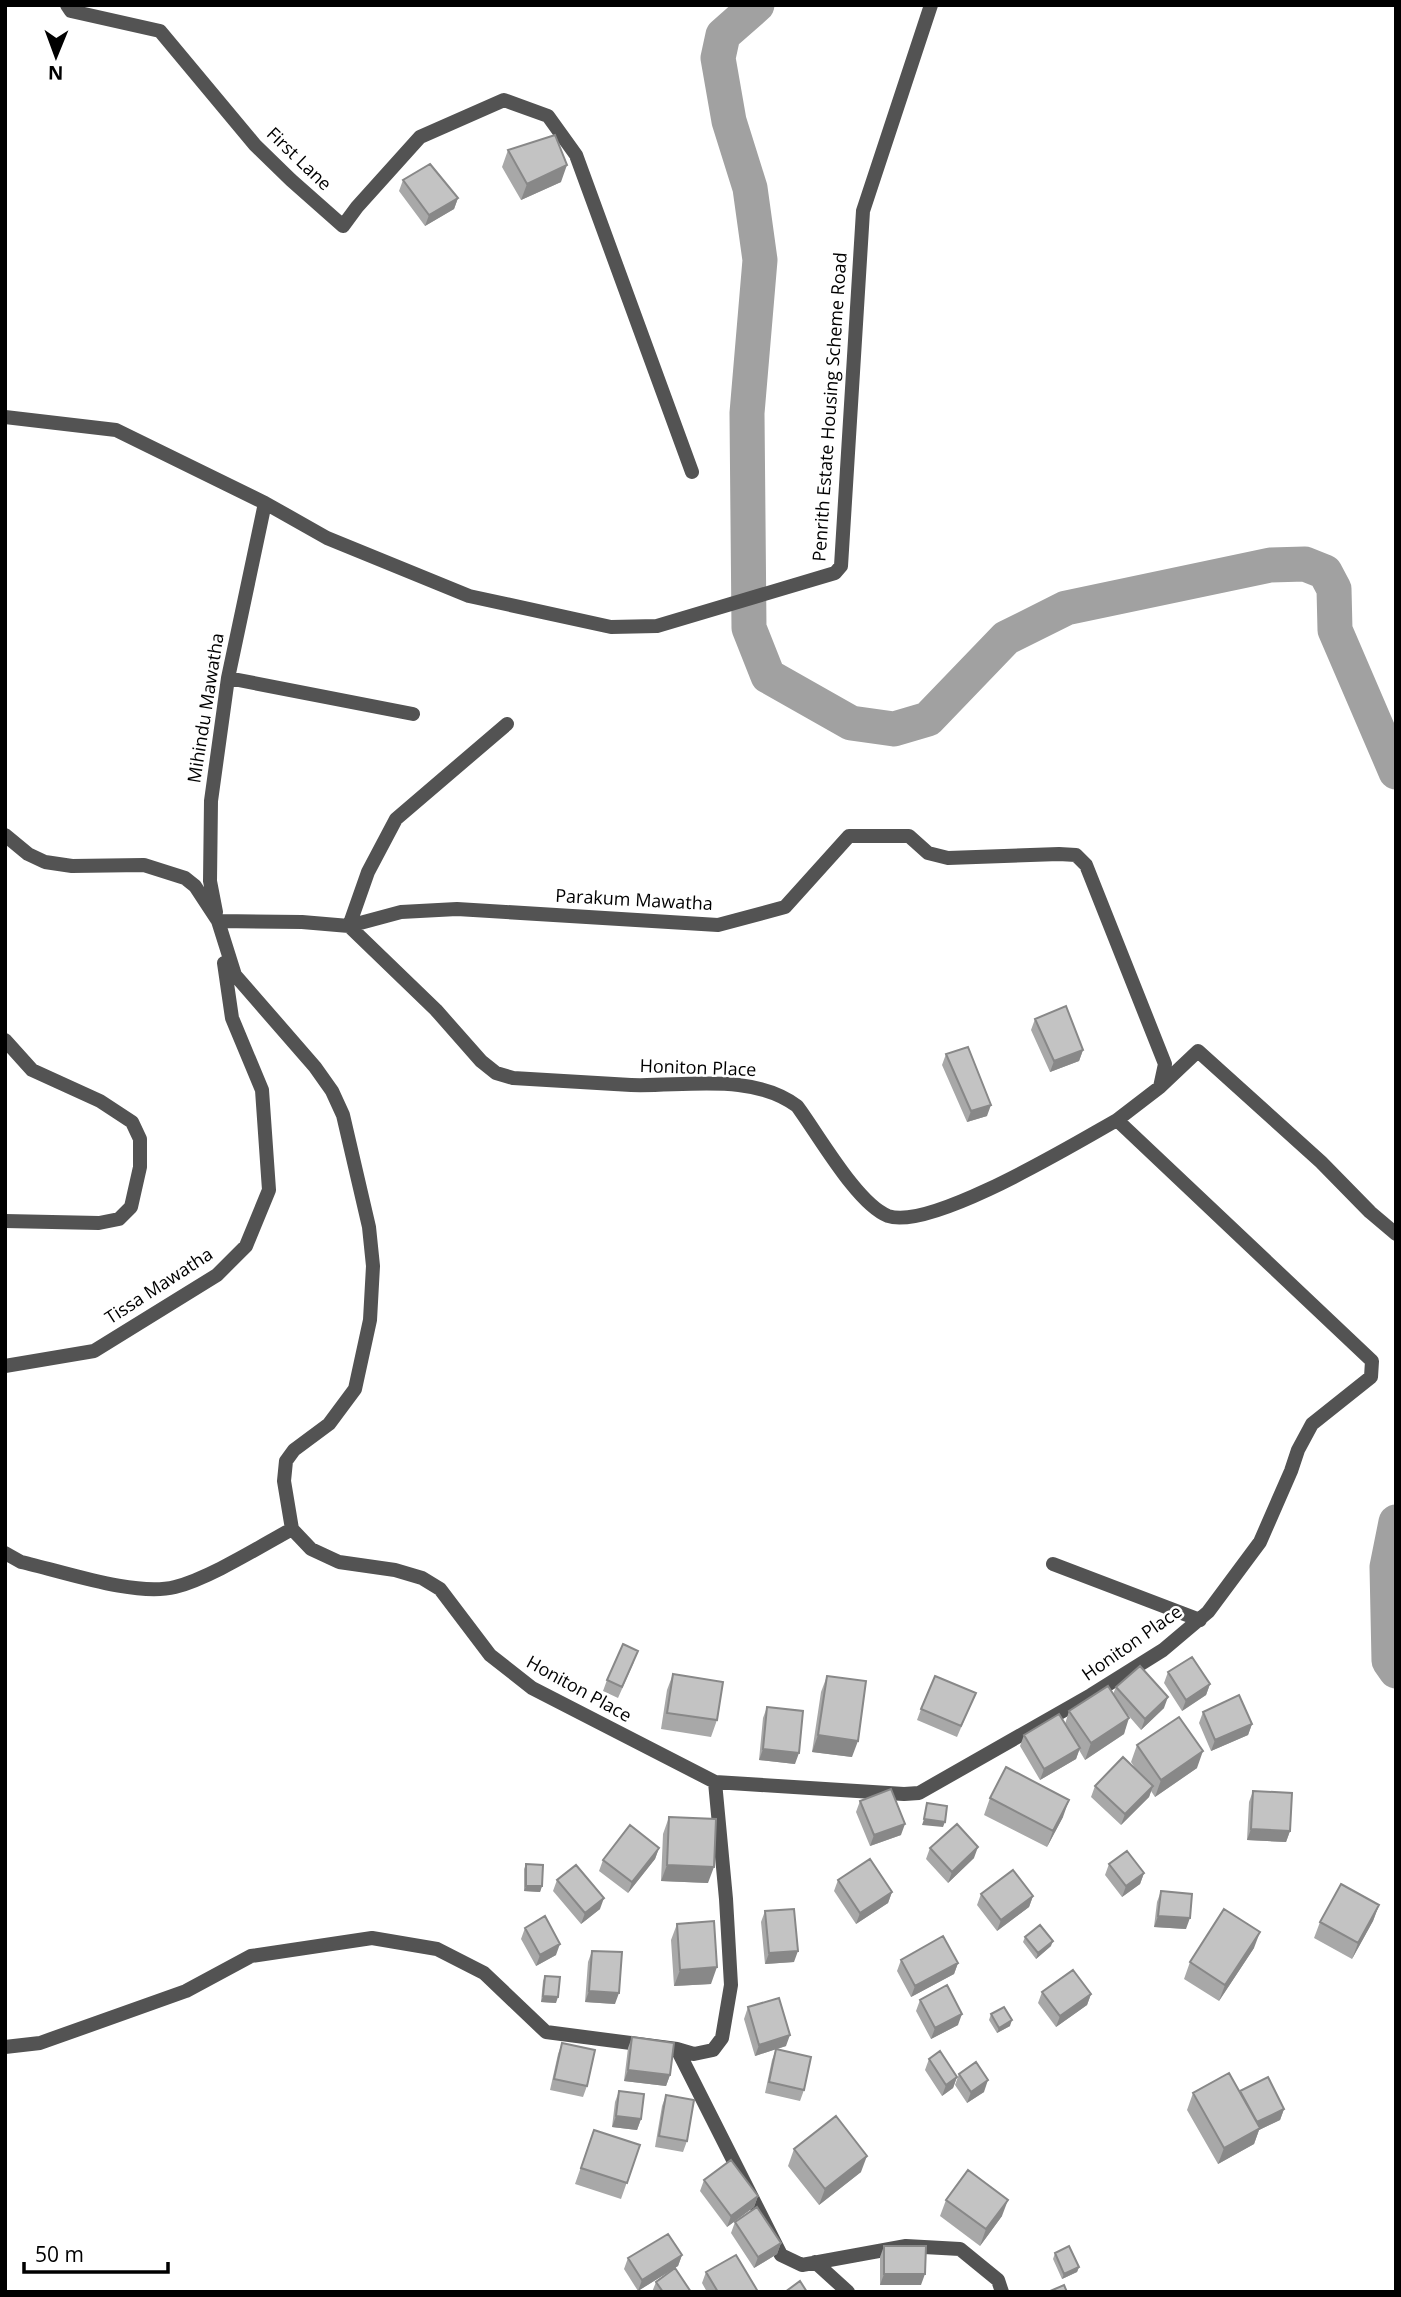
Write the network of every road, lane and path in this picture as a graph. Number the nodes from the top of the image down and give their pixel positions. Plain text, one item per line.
1 (67, 5) edge
2 (931, 5) edge
3 (5, 418) edge
4 (692, 472) dead end
5 (265, 503) junction
6 (228, 678) junction
7 (413, 714) dead end
8 (507, 724) dead end
9 (5, 835) edge
10 (218, 921) junction
11 (349, 926) junction
12 (5, 1040) edge
13 (1160, 1087) junction
14 (1117, 1120) junction
15 (5, 1221) edge
16 (1396, 1234) edge
17 (5, 1366) edge
18 (292, 1529) junction
19 (5, 1553) edge
20 (1053, 1564) dead end
21 (1200, 1620) junction
22 (715, 1782) junction
23 (5, 2047) edge
24 (677, 2049) junction
25 (815, 2262) junction
26 (848, 2292) edge
27 (1002, 2292) edge

1 - 4 street, First Lane
2 - 5 street, Penrith Estate Housing Scheme Road
3 - 5 street, Penrith Estate Housing Scheme Road
5 - 6 street, Mihindu Mawatha
6 - 7 street
6 - 10 street, Mihindu Mawatha
8 - 11 street
9 - 10 street
10 - 11 street
10 - 17 street, Tissa Mawatha
10 - 18 street
11 - 13 street, Parakum Mawatha
11 - 14 street, Honiton Place
12 - 15 street
13 - 14 street
13 - 16 street
14 - 21 street, Honiton Place
18 - 19 street
18 - 22 street, Honiton Place
20 - 21 street
21 - 22 street, Honiton Place
22 - 24 street
23 - 24 street
24 - 25 street
25 - 26 street
25 - 27 street

